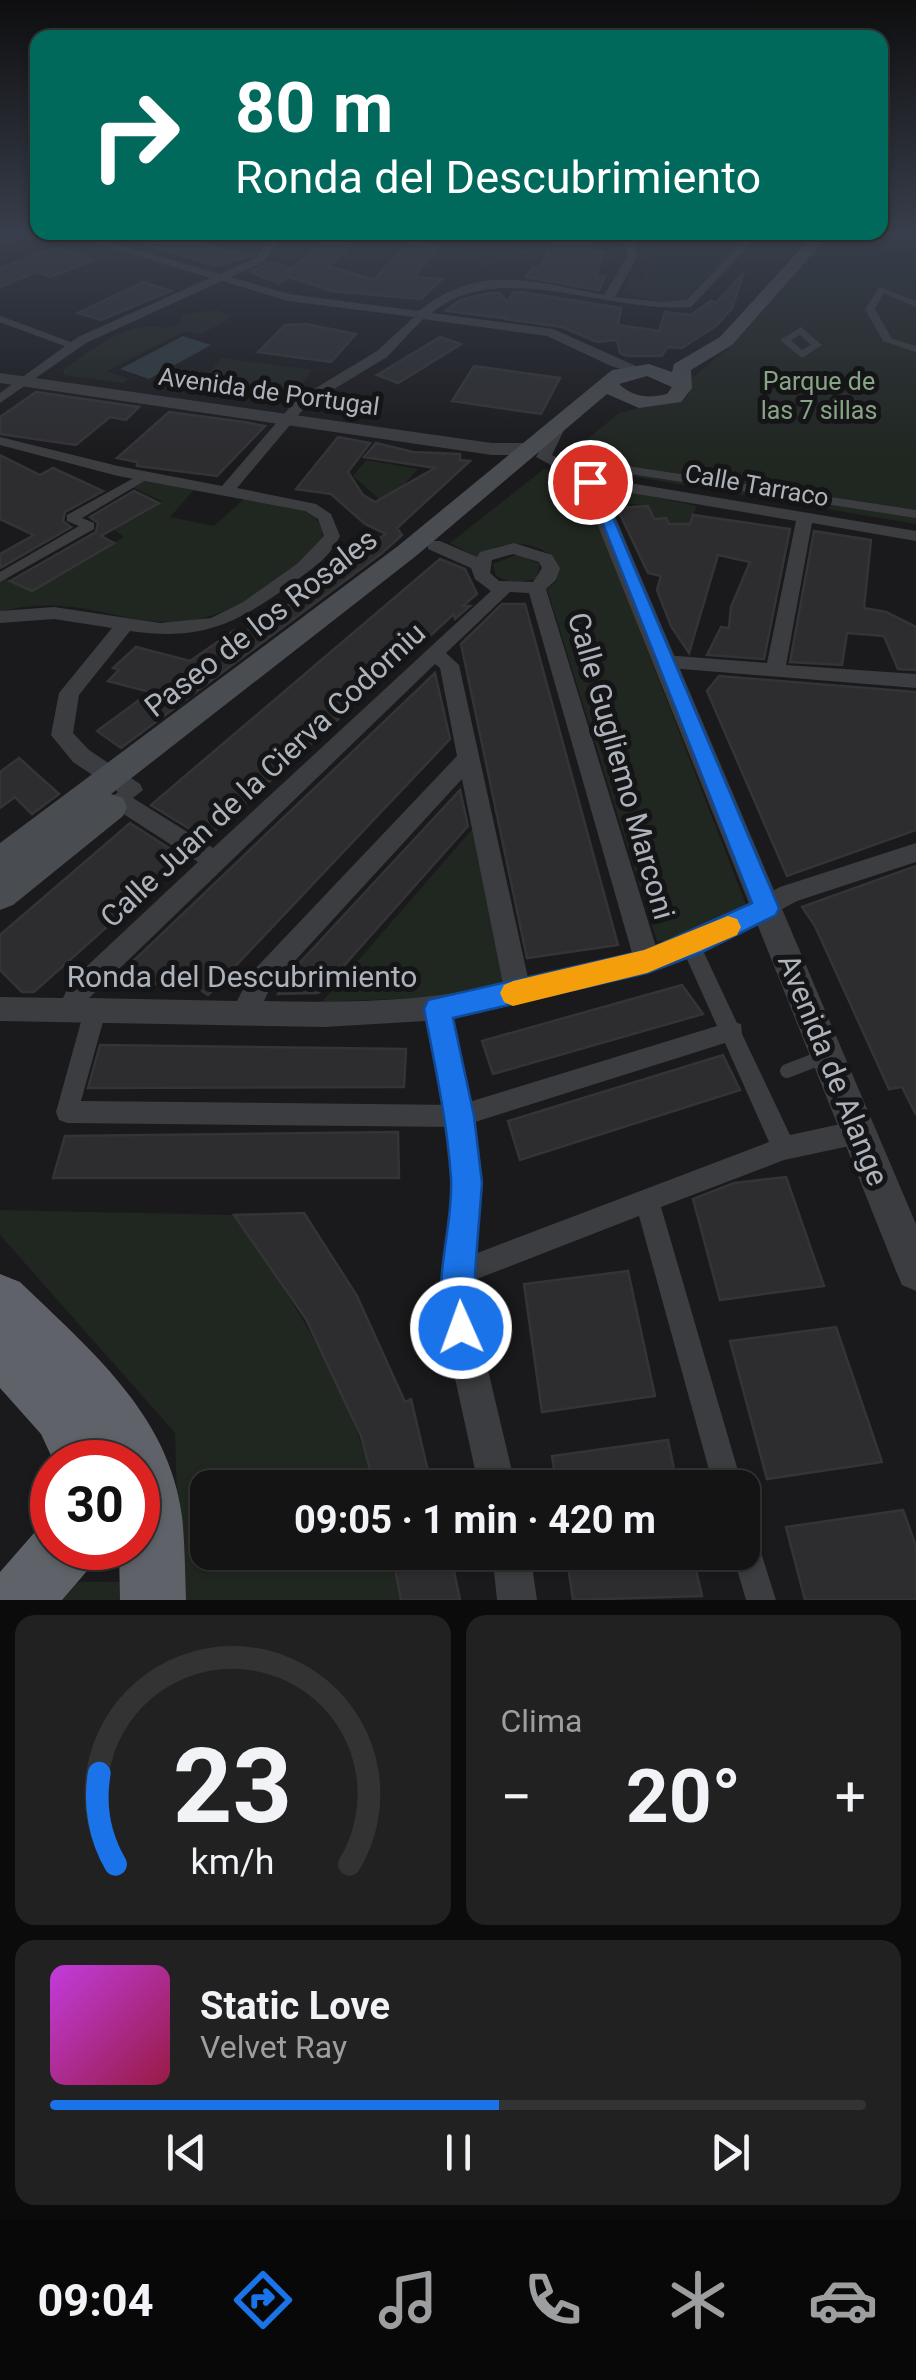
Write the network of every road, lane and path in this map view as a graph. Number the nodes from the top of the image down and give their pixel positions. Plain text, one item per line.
1 (153, 309) edge
2 (360, 309) edge
3 (428, 309) edge
4 (745, 309) edge
5 (755, 309) edge
6 (870, 309) edge
7 (420, 318) junction
8 (0, 319) edge
9 (73, 346) junction
10 (916, 349) edge
11 (644, 370) junction
12 (0, 378) edge
13 (24, 381) junction
14 (611, 382) junction
15 (680, 383) junction
16 (0, 399) edge
17 (634, 401) junction
18 (287, 418) junction
19 (0, 442) edge
20 (548, 445) junction
21 (621, 469) dead end
22 (145, 477) junction
23 (590, 482) junction
24 (226, 491) junction
25 (916, 514) edge
26 (805, 520) junction
27 (916, 536) edge
28 (434, 545) junction
29 (480, 565) junction
30 (0, 578) edge
31 (504, 588) junction
32 (537, 588) junction
33 (0, 617) edge
34 (124, 626) junction
35 (434, 654) junction
36 (664, 662) junction
37 (775, 670) junction
38 (916, 681) edge
39 (467, 760) junction
40 (121, 789) junction
41 (916, 852) edge
42 (215, 861) junction
43 (0, 862) edge
44 (0, 895) edge
45 (767, 908) junction
46 (691, 946) junction
47 (647, 961) junction
48 (518, 992) junction
49 (0, 1009) edge
50 (437, 1009) junction
51 (83, 1011) junction
52 (244, 1014) junction
53 (733, 1031) junction
54 (827, 1056) junction
55 (787, 1071) dead end
56 (459, 1116) junction
57 (859, 1132) junction
58 (784, 1148) junction
59 (648, 1204) junction
60 (916, 1271) edge
61 (459, 1273) junction
62 (0, 1302) edge
63 (0, 1349) edge
64 (79, 1440) edge
65 (124, 1440) edge
66 (494, 1470) edge
67 (724, 1470) edge
68 (45, 1570) edge
69 (152, 1570) edge
70 (513, 1570) edge
71 (752, 1570) edge
72 (18, 1600) edge
73 (153, 1600) edge
74 (517, 1600) edge
75 (761, 1600) edge

1 - 9 street
2 - 7 street
3 - 7 street
4 - 11 main road
5 - 15 main road
6 - 10 street
7 - 11 street
7 - 14 street
7 - 18 street
8 - 9 lane
9 - 13 street
11 - 14 main road
11 - 15 main road
12 - 13 street, Avenida de Portugal
13 - 16 street
13 - 18 street, Avenida de Portugal
14 - 17 main road
14 - 20 main road, Paseo de los Rosales
15 - 17 main road, Paseo de los Rosales
17 - 20 main road, Paseo de los Rosales
18 - 20 street, Avenida de Portugal
18 - 24 street
19 - 22 street
20 - 23 street, Calle Tarraco
20 - 28 main road, Paseo de los Rosales
20 - 40 main road, Paseo de los Rosales
21 - 25 street
22 - 24 street
22 - 30 street
23 - 26 street, Calle Tarraco
23 - 36 street, Avenida de Alange
24 - 34 street
26 - 27 street, Calle Tarraco
26 - 37 street
28 - 29 street
28 - 40 main road, Paseo de los Rosales
29 - 31 street
29 - 32 street, Calle Gugliemo Marconi
31 - 32 street
31 - 35 street, Calle Juan de la Cierva Codorniu
32 - 47 street, Calle Gugliemo Marconi
33 - 34 street
34 - 40 street
35 - 39 street
35 - 42 street, Calle Juan de la Cierva Codorniu
36 - 37 street
36 - 45 street, Avenida de Alange
37 - 38 street
39 - 48 street
39 - 52 street
40 - 42 street
40 - 43 main road, Paseo de los Rosales
40 - 44 main road, Paseo de los Rosales
41 - 45 street, Ronda del Descubrimiento
42 - 51 street, Calle Juan de la Cierva Codorniu
45 - 46 street, Ronda del Descubrimiento
45 - 54 street, Avenida de Alange
46 - 47 street, Ronda del Descubrimiento
46 - 53 street
47 - 48 street, Ronda del Descubrimiento
48 - 50 street, Ronda del Descubrimiento
49 - 51 street, Ronda del Descubrimiento
50 - 52 street, Ronda del Descubrimiento
50 - 56 street
51 - 52 street, Ronda del Descubrimiento
51 - 56 street
53 - 56 street
53 - 58 street
54 - 55 lane
54 - 57 street, Avenida de Alange
56 - 61 street
57 - 58 street
57 - 60 street, Avenida de Alange
58 - 59 street
59 - 61 street
59 - 67 street
61 - 66 street
62 - 65 highway
63 - 64 highway
68 - 72 highway
69 - 73 highway
70 - 74 street
71 - 75 street

